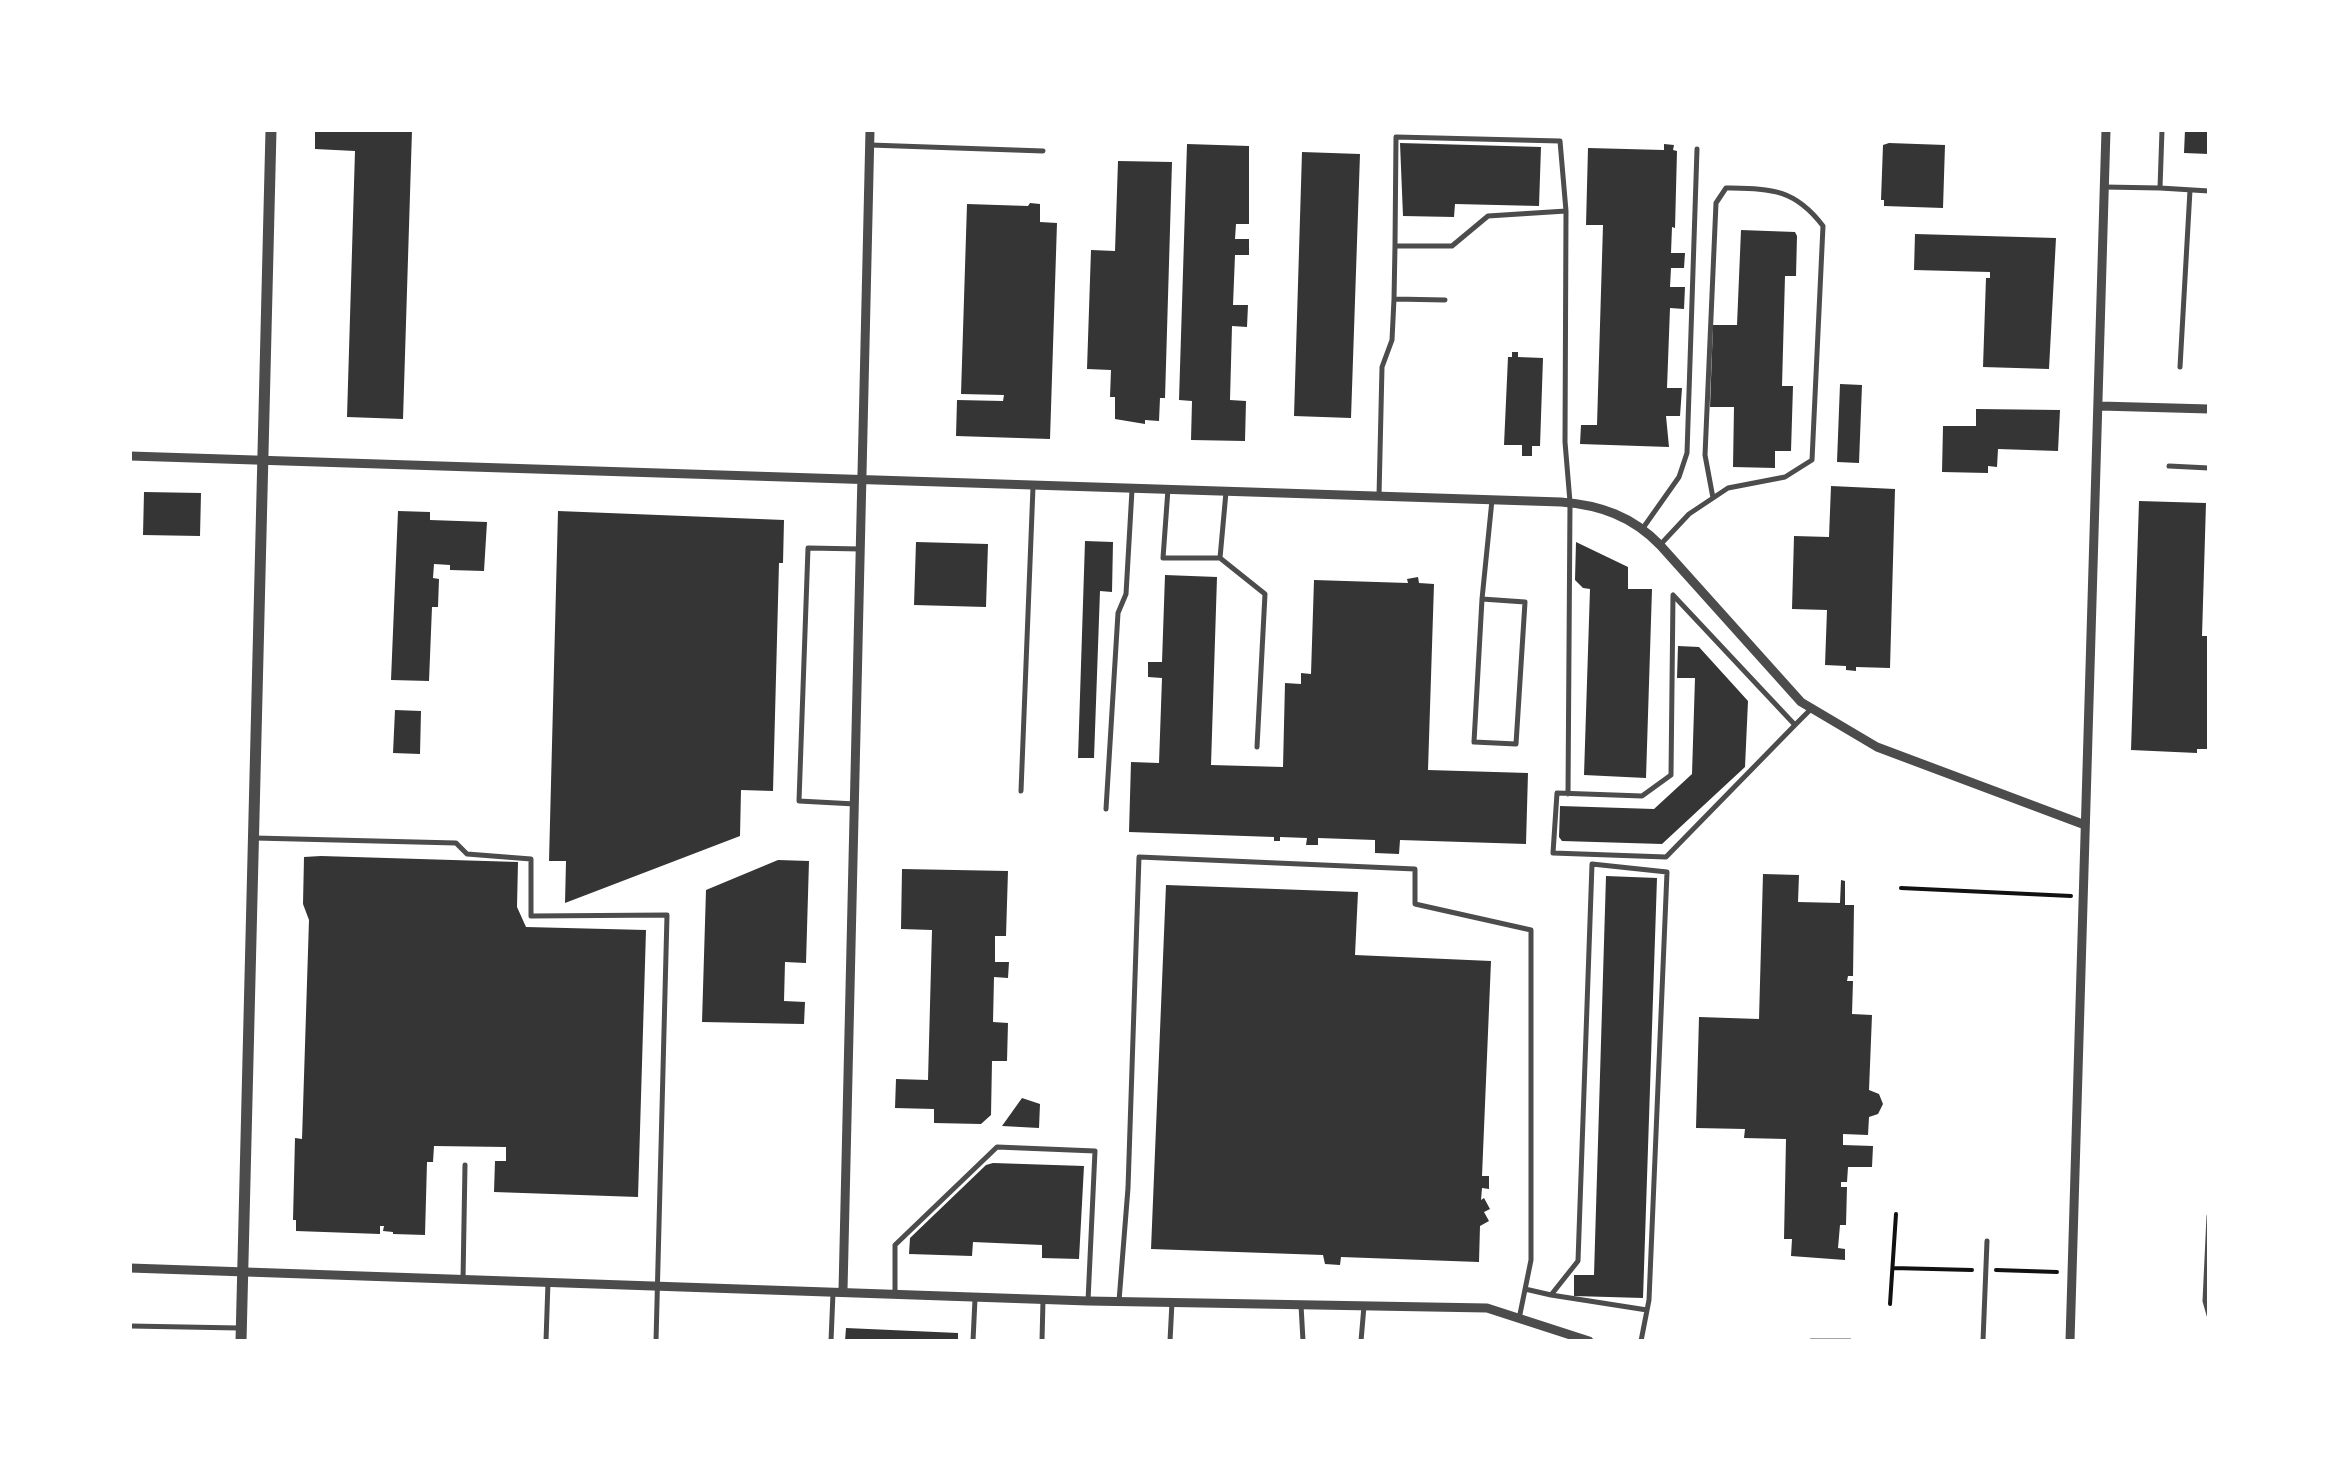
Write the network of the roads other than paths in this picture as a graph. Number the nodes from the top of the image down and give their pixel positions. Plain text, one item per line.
1 (271, 130) edge
2 (870, 130) edge
3 (2106, 130) edge
4 (2162, 130) edge
5 (870, 145) junction
6 (1698, 149) dead end
7 (1043, 151) dead end
8 (2104, 187) junction
9 (2160, 188) junction
10 (2190, 190) junction
11 (2209, 191) edge
12 (1566, 211) junction
13 (1395, 246) junction
14 (1394, 299) junction
15 (1446, 300) dead end
16 (2180, 368) dead end
17 (2100, 406) junction
18 (2209, 409) edge
19 (130, 456) edge
20 (265, 460) junction
21 (2169, 466) dead end
22 (2209, 468) edge
23 (863, 480) junction
24 (1033, 484) junction
25 (1132, 487) junction
26 (1168, 488) junction
27 (1226, 490) junction
28 (1379, 496) junction
29 (1712, 498) junction
30 (1492, 500) junction
31 (1570, 502) junction
32 (1643, 528) junction
33 (1660, 545) junction
34 (861, 549) junction
35 (1220, 558) junction
36 (1482, 599) junction
37 (1812, 708) junction
38 (1795, 725) junction
39 (1257, 747) dead end
40 (1021, 791) dead end
41 (1568, 794) junction
42 (855, 804) junction
43 (1106, 809) dead end
44 (2085, 825) junction
45 (255, 838) junction
46 (465, 1165) dead end
47 (2209, 1216) edge
48 (1987, 1241) dead end
49 (130, 1268) edge
50 (243, 1271) junction
51 (463, 1280) junction
52 (548, 1282) junction
53 (659, 1286) junction
54 (838, 1290) junction
55 (1525, 1290) junction
56 (896, 1292) junction
57 (975, 1296) junction
58 (1552, 1296) junction
59 (1043, 1300) junction
60 (1088, 1301) junction
61 (1118, 1301) junction
62 (1172, 1302) junction
63 (1300, 1305) junction
64 (1364, 1306) junction
65 (1647, 1310) junction
66 (2209, 1315) edge
67 (1519, 1319) junction
68 (130, 1326) edge
69 (241, 1335) edge
70 (546, 1341) edge
71 (656, 1341) edge
72 (831, 1341) edge
73 (973, 1341) edge
74 (1042, 1341) edge
75 (1170, 1341) edge
76 (1303, 1341) edge
77 (1361, 1341) edge
78 (1590, 1341) edge
79 (1641, 1341) edge
80 (1811, 1341) edge
81 (1850, 1341) edge
82 (1983, 1341) edge
83 (2070, 1341) edge

1 - 20 street
2 - 5 street
3 - 8 street
4 - 9 lane
5 - 7 lane
5 - 23 street
6 - 32 lane
8 - 9 lane
8 - 17 street
9 - 10 lane
10 - 11 lane
10 - 16 lane
12 - 13 lane
12 - 13 lane
12 - 31 lane
13 - 14 lane
14 - 15 lane
14 - 28 lane
17 - 18 street
17 - 44 street
19 - 20 street
20 - 23 street
20 - 45 street
21 - 22 lane
23 - 24 street
23 - 34 street
24 - 25 street
24 - 40 lane
25 - 26 street
25 - 43 lane
26 - 27 street
26 - 35 lane
27 - 28 street
27 - 35 lane
28 - 30 street
29 - 29 lane
29 - 33 lane
30 - 31 street
30 - 36 lane
31 - 32 street
31 - 41 lane
32 - 33 street
33 - 37 street
34 - 42 street
34 - 42 lane
35 - 39 lane
36 - 36 lane
37 - 38 lane
37 - 44 street
38 - 41 lane
38 - 41 lane
42 - 54 street
44 - 83 street
45 - 50 street
45 - 53 lane
46 - 51 lane
47 - 66 lane
48 - 82 lane
49 - 50 street
50 - 51 street
50 - 69 street
51 - 52 street
52 - 53 street
52 - 70 lane
53 - 54 street
53 - 71 lane
54 - 56 street
54 - 72 lane
55 - 58 lane
55 - 61 lane
55 - 67 lane
56 - 57 street
56 - 60 lane
57 - 59 street
57 - 73 lane
58 - 65 lane
58 - 65 lane
59 - 60 street
59 - 74 lane
60 - 61 street
61 - 62 street
62 - 63 street
62 - 75 lane
63 - 64 street
63 - 76 lane
64 - 67 street
64 - 77 lane
65 - 79 lane
67 - 78 street
68 - 69 lane
80 - 81 lane

